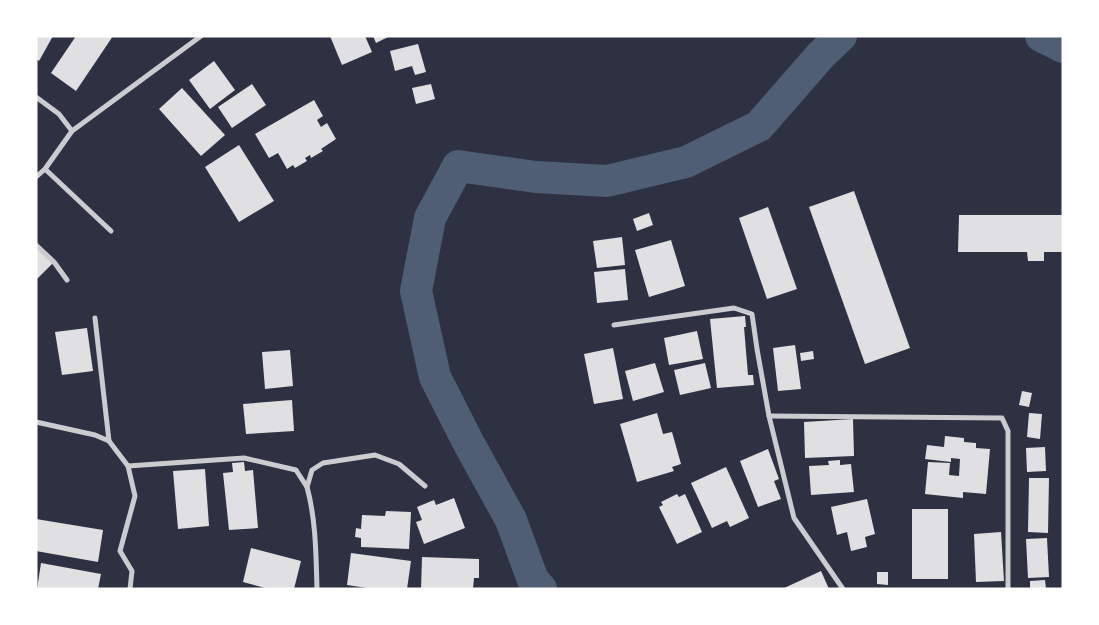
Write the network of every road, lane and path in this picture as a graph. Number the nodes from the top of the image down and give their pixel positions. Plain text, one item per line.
1 (202, 36) edge
2 (36, 97) edge
3 (72, 131) junction
4 (45, 169) junction
5 (36, 177) edge
6 (110, 231) dead end
7 (36, 245) edge
8 (67, 280) dead end
9 (95, 318) dead end
10 (614, 325) dead end
11 (769, 416) junction
12 (36, 422) edge
13 (109, 441) junction
14 (128, 466) junction
15 (425, 486) dead end
16 (307, 487) junction
17 (130, 589) edge
18 (317, 589) edge
19 (843, 589) edge
20 (1008, 589) edge

1 - 3 street
2 - 3 street
3 - 4 street
4 - 5 street
4 - 6 street
7 - 8 street
9 - 13 street
10 - 11 street
11 - 19 street
11 - 20 street
12 - 13 street
13 - 14 street
14 - 16 street
14 - 17 street
15 - 16 street
16 - 18 street

